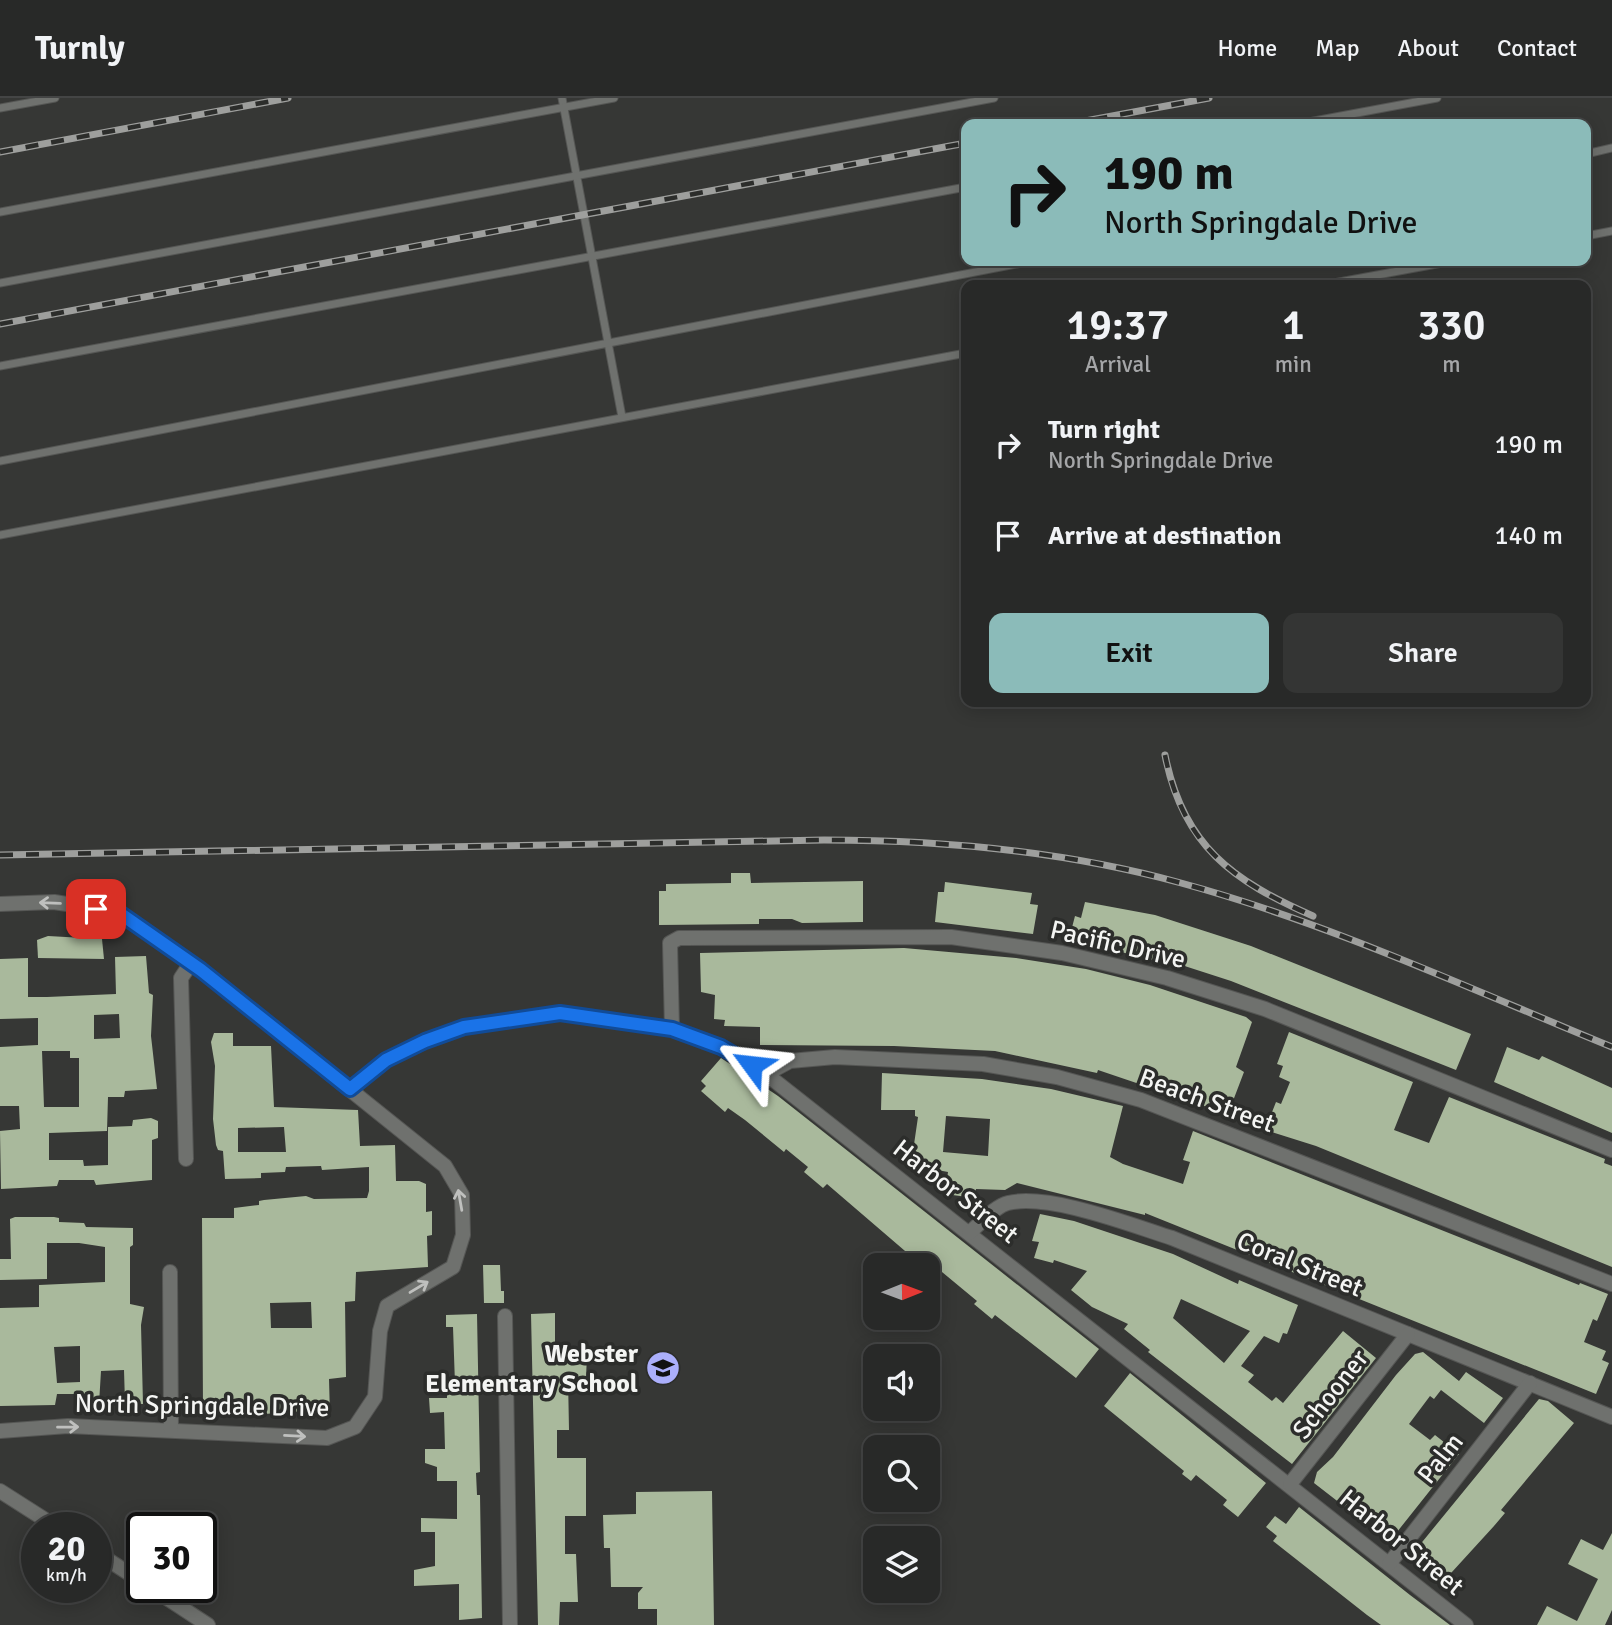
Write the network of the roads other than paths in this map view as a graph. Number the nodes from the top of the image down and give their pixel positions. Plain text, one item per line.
1 (55, 98) edge
2 (562, 98) edge
3 (614, 98) edge
4 (994, 98) edge
5 (1437, 98) edge
6 (564, 107) junction
7 (0, 108) edge
8 (1325, 119) edge
9 (1612, 148) edge
10 (1591, 152) edge
11 (577, 176) junction
12 (961, 188) edge
13 (0, 212) edge
14 (1612, 231) edge
15 (1591, 235) edge
16 (592, 258) junction
17 (1005, 266) edge
18 (1426, 266) edge
19 (1350, 280) edge
20 (0, 283) edge
21 (608, 343) junction
22 (961, 354) edge
23 (0, 366) edge
24 (622, 417) junction
25 (0, 461) edge
26 (0, 535) edge
27 (0, 904) edge
28 (191, 963) junction
29 (672, 1029) junction
30 (766, 1074) junction
31 (350, 1089) junction
32 (1612, 1150) edge
33 (186, 1159) dead end
34 (969, 1233) junction
35 (170, 1272) dead end
36 (1612, 1284) edge
37 (505, 1316) dead end
38 (1408, 1334) junction
39 (1530, 1383) junction
40 (1612, 1417) edge
41 (172, 1430) junction
42 (0, 1431) edge
43 (1290, 1484) junction
44 (0, 1491) edge
45 (33, 1512) edge
46 (1389, 1564) junction
47 (174, 1603) edge
48 (208, 1625) edge
49 (510, 1625) edge
50 (1466, 1625) edge

1 - 7 lane
2 - 6 lane
3 - 6 lane
4 - 11 lane
5 - 8 lane
6 - 11 lane
6 - 13 lane
9 - 10 lane
11 - 16 lane
11 - 20 lane
12 - 16 lane
14 - 15 lane
16 - 21 lane
16 - 23 lane
17 - 21 lane
18 - 19 lane
21 - 24 lane
21 - 25 lane
22 - 24 lane
24 - 26 lane
28 -> 27 street, North Springdale Drive
28 - 31 street, North Springdale Drive
28 - 33 street
29 - 30 street, Harbor Street
29 - 31 street, Harbor Street
29 - 32 street, Pacific Drive
30 - 34 street, Harbor Street
30 - 36 street, Beach Street
41 -> 31 street, North Springdale Drive
34 - 38 street, Coral Street
34 - 43 street, Harbor Street
35 - 41 street
37 - 49 street
38 - 39 street, Coral Street
38 - 43 street, Schooner
39 - 40 street, Coral Street
39 - 46 street, Palm
42 -> 41 street, North Springdale Drive
43 - 46 street, Harbor Street
44 - 45 street
46 - 50 street, Harbor Street
47 - 48 street

